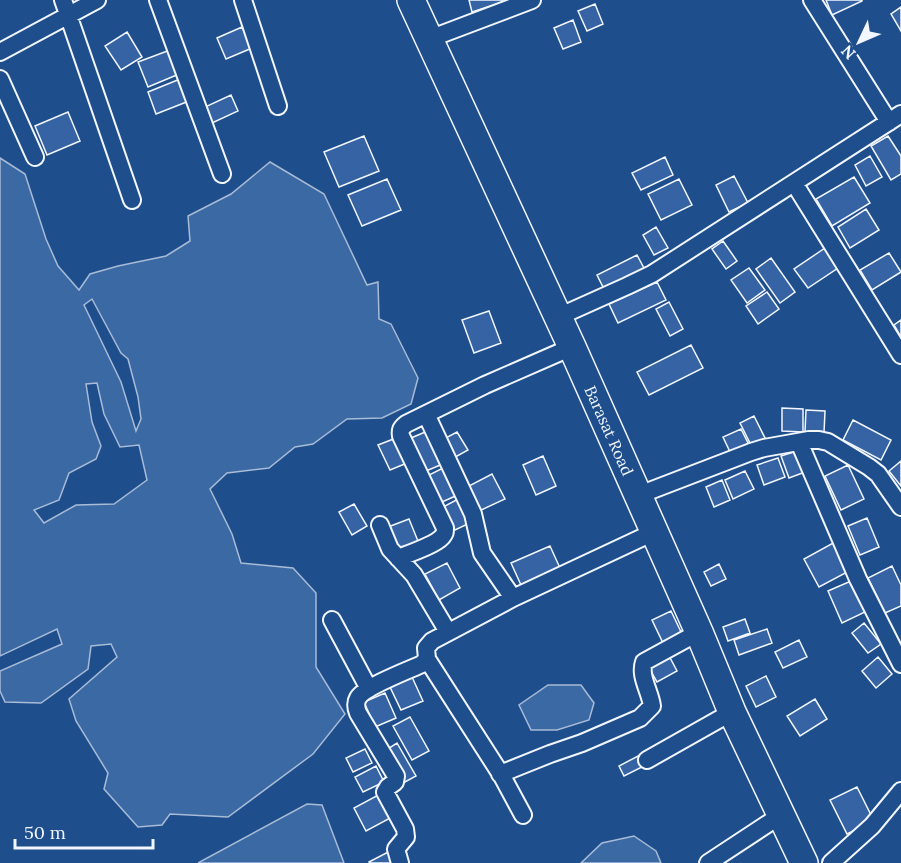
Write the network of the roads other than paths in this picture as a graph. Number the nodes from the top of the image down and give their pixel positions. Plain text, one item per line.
1 (97, 0) edge
2 (158, 0) edge
3 (243, 0) edge
4 (411, 0) edge
5 (532, 0) edge
6 (812, 0) edge
7 (66, 7) edge
8 (429, 39) junction
9 (0, 52) edge
10 (0, 79) edge
11 (278, 106) dead end
12 (895, 118) edge
13 (35, 157) dead end
14 (222, 174) dead end
15 (794, 183) junction
16 (132, 200) dead end
17 (558, 317) junction
18 (572, 347) junction
19 (901, 355) edge
20 (426, 414) junction
21 (800, 442) junction
22 (639, 495) junction
23 (901, 507) edge
24 (380, 525) dead end
25 (654, 532) junction
26 (398, 558) junction
27 (513, 598) junction
28 (332, 620) dead end
29 (448, 632) junction
30 (699, 632) junction
31 (427, 659) junction
32 (901, 664) edge
33 (369, 689) junction
34 (732, 712) junction
35 (647, 760) dead end
36 (500, 774) junction
37 (901, 791) edge
38 (523, 815) dead end
39 (781, 815) junction
40 (400, 863) edge
41 (708, 863) edge
42 (804, 863) edge
43 (831, 863) edge

1 - 7 street
2 - 14 street
3 - 11 street
4 - 8 main road, Barasat Road
5 - 8 street
6 - 12 street
7 - 9 street
7 - 16 street
8 - 17 main road, Barasat Road
10 - 13 street
12 - 15 street
15 - 17 street
15 - 19 street
17 - 18 main road, Barasat Road
18 - 20 street
18 - 22 main road, Barasat Road
20 - 26 street
20 - 27 street
21 - 22 street
21 - 23 street
21 - 32 street
22 - 25 main road, Barasat Road
24 - 26 street
25 - 27 street
25 - 30 main road, Barasat Road
26 - 29 street
27 - 29 street
28 - 33 street
29 - 31 street
30 - 34 main road, Barasat Road
30 - 36 street
31 - 33 street
31 - 36 street
33 - 40 street
34 - 35 street
34 - 39 main road, Barasat Road
36 - 38 street
37 - 43 street
39 - 41 street
39 - 42 main road, Barasat Road

